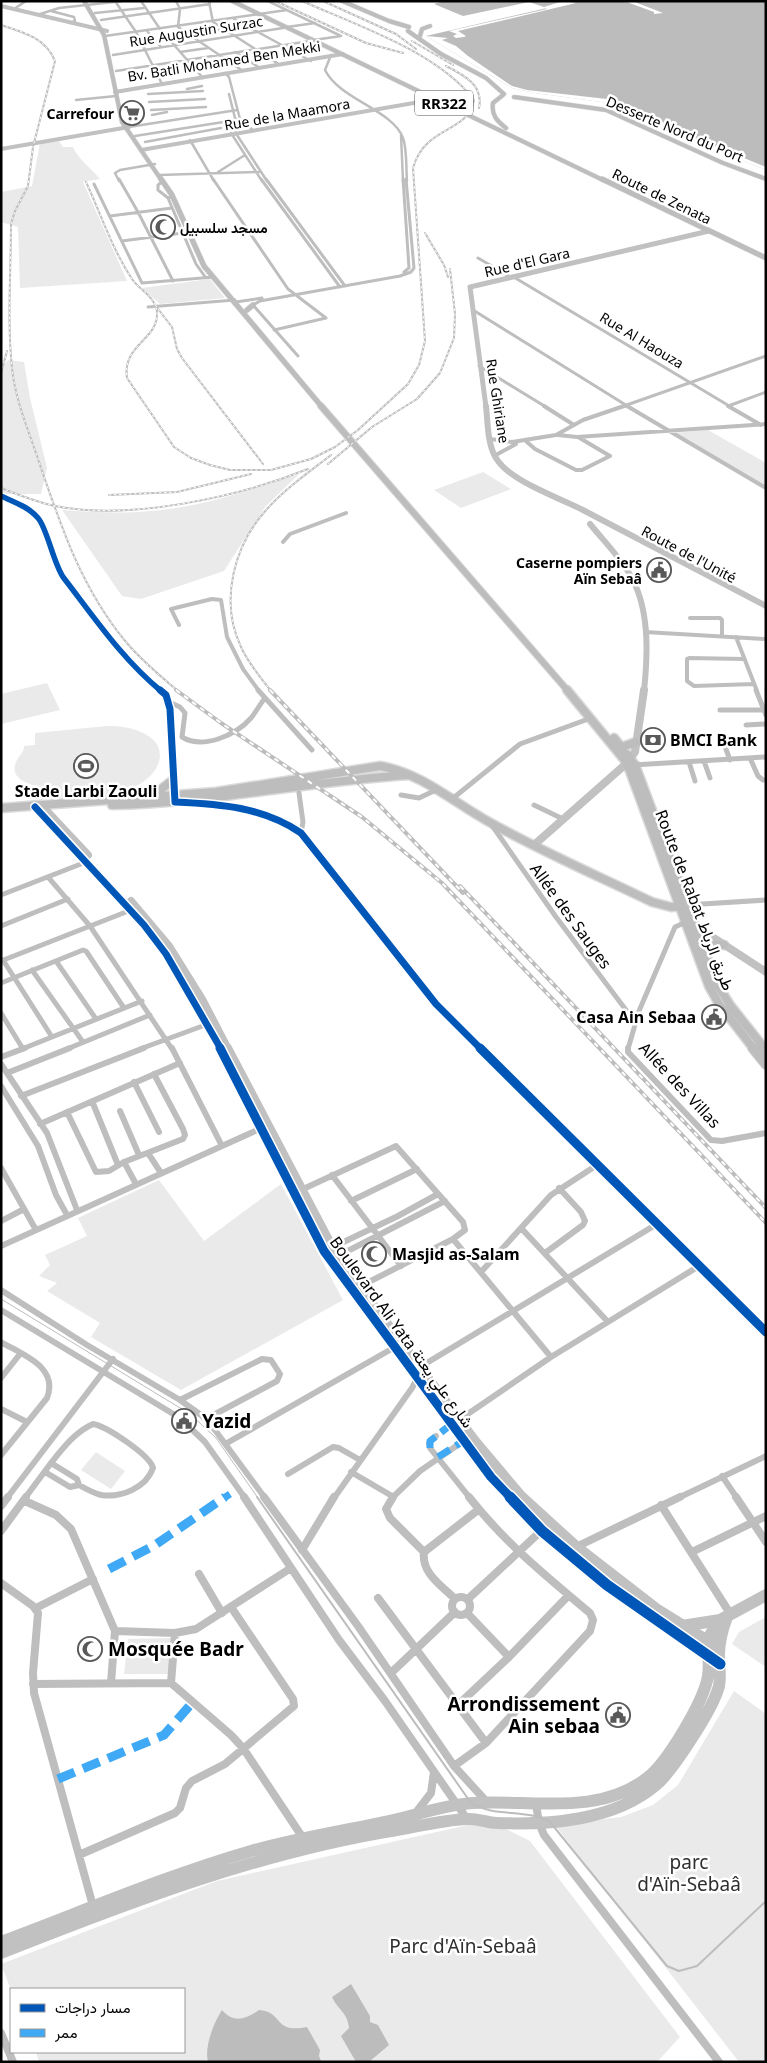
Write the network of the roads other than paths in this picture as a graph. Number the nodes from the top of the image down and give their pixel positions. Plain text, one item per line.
1 (26, 1) edge
2 (123, 1) edge
3 (141, 1) edge
4 (176, 1) edge
5 (227, 1) edge
6 (232, 1) edge
7 (268, 1) edge
8 (337, 1) edge
9 (342, 1) edge
10 (57, 2) edge
11 (116, 2) edge
12 (210, 3) edge
13 (87, 4) edge
14 (3, 6) edge
15 (59, 8) junction
16 (144, 8) junction
17 (14, 9) junction
18 (180, 9) junction
19 (121, 10) junction
20 (287, 10) junction
21 (50, 11) junction
22 (95, 13) junction
23 (148, 13) junction
24 (37, 15) junction
25 (257, 15) junction
26 (126, 16) junction
27 (233, 18) junction
28 (101, 20) junction
29 (212, 21) junction
30 (70, 23) junction
31 (315, 23) junction
32 (178, 26) junction
33 (430, 26) dead end
34 (285, 28) junction
35 (402, 28) joint
36 (160, 29) junction
37 (224, 29) junction
38 (408, 29) junction
39 (147, 31) junction
40 (136, 32) junction
41 (258, 32) junction
42 (105, 34) junction
43 (189, 35) junction
44 (234, 36) junction
45 (420, 36) junction
46 (312, 40) junction
47 (198, 41) junction
48 (174, 44) junction
49 (282, 45) junction
50 (161, 47) junction
51 (208, 48) junction
52 (144, 49) junction
53 (256, 49) junction
54 (180, 52) junction
55 (235, 52) junction
56 (113, 55) junction
57 (219, 55) junction
58 (336, 55) junction
59 (187, 60) junction
60 (310, 60) junction
61 (152, 65) junction
62 (279, 65) junction
63 (259, 68) junction
64 (116, 71) junction
65 (242, 71) junction
66 (224, 74) junction
67 (201, 78) junction
68 (161, 84) junction
69 (202, 86) junction
70 (146, 87) junction
71 (203, 91) junction
72 (509, 91) dead end
73 (117, 92) junction
74 (158, 93) junction
75 (148, 94) junction
76 (504, 94) junction
77 (516, 96) junction
78 (508, 98) junction
79 (205, 99) junction
80 (76, 100) dead end
81 (435, 100) junction
82 (495, 101) junction
83 (149, 102) junction
84 (206, 107) junction
85 (196, 108) junction
86 (151, 110) junction
87 (236, 110) junction
88 (372, 110) junction
89 (208, 114) junction
90 (152, 115) junction
91 (236, 120) junction
92 (154, 123) junction
93 (214, 123) junction
94 (127, 128) junction
95 (221, 128) junction
96 (251, 130) junction
97 (232, 133) junction
98 (509, 134) junction
99 (135, 136) junction
100 (190, 141) junction
101 (143, 147) junction
102 (1, 149) edge
103 (245, 155) junction
104 (550, 155) junction
105 (153, 164) junction
106 (256, 172) junction
107 (261, 172) junction
108 (209, 173) junction
109 (216, 173) junction
110 (161, 175) junction
111 (766, 178) edge
112 (94, 184) dead end
113 (171, 197) junction
114 (172, 208) junction
115 (138, 212) junction
116 (110, 216) junction
117 (708, 230) junction
118 (183, 234) junction
119 (152, 237) junction
120 (122, 241) junction
121 (313, 242) junction
122 (308, 243) junction
123 (478, 258) dead end
124 (766, 258) edge
125 (511, 276) junction
126 (214, 277) junction
127 (206, 278) junction
128 (173, 281) junction
129 (342, 285) junction
130 (470, 287) joint
131 (294, 293) junction
132 (260, 302) junction
133 (240, 303) junction
134 (253, 305) junction
135 (148, 307) dead end
136 (473, 310) junction
137 (274, 330) junction
138 (766, 354) edge
139 (298, 356) dead end
140 (479, 366) junction
141 (691, 382) junction
142 (766, 392) edge
143 (626, 405) junction
144 (731, 405) junction
145 (589, 419) junction
146 (763, 423) edge
147 (574, 425) junction
148 (664, 428) junction
149 (562, 435) junction
150 (577, 437) junction
151 (490, 439) junction
152 (501, 441) junction
153 (527, 442) junction
154 (505, 448) junction
155 (494, 456) junction
156 (766, 488) edge
157 (1, 496) edge
158 (572, 506) joint
159 (346, 513) dead end
160 (596, 525) junction
161 (283, 542) dead end
162 (651, 547) junction
163 (762, 606) edge
164 (690, 618) dead end
165 (179, 625) dead end
166 (645, 632) junction
167 (722, 636) junction
168 (736, 637) junction
169 (766, 638) edge
170 (744, 659) junction
171 (754, 684) junction
172 (265, 698) junction
173 (169, 702) junction
174 (764, 706) edge
175 (720, 710) dead end
176 (766, 715) edge
177 (590, 718) junction
178 (766, 724) edge
179 (746, 725) dead end
180 (636, 742) junction
181 (724, 744) dead end
182 (622, 747) junction
183 (312, 750) dead end
184 (766, 757) edge
185 (750, 758) junction
186 (730, 760) junction
187 (704, 761) junction
188 (631, 762) junction
189 (689, 762) junction
190 (710, 778) dead end
191 (173, 780) junction
192 (762, 780) dead end
193 (695, 781) dead end
194 (436, 790) junction
195 (299, 793) dead end
196 (401, 795) dead end
197 (151, 797) junction
198 (174, 799) junction
199 (452, 799) junction
200 (87, 803) junction
201 (38, 806) junction
202 (534, 806) dead end
203 (1, 808) edge
204 (563, 819) junction
205 (489, 822) junction
206 (301, 832) junction
207 (534, 845) junction
208 (86, 862) junction
209 (48, 877) junction
210 (1, 895) edge
211 (68, 899) junction
212 (766, 900) edge
213 (684, 906) junction
214 (131, 910) junction
215 (690, 923) junction
216 (1, 926) edge
217 (90, 926) junction
218 (724, 945) junction
219 (704, 953) junction
220 (2, 961) edge
221 (56, 961) junction
222 (32, 970) junction
223 (766, 972) edge
224 (13, 978) junction
225 (1, 983) edge
226 (142, 1002) junction
227 (124, 1008) junction
228 (1, 1013) edge
229 (150, 1015) junction
230 (96, 1019) junction
231 (635, 1022) junction
232 (208, 1024) junction
233 (74, 1028) junction
234 (52, 1037) junction
235 (167, 1038) junction
236 (83, 1042) junction
237 (23, 1048) junction
238 (766, 1050) edge
239 (1, 1057) edge
240 (180, 1063) junction
241 (1, 1064) edge
242 (766, 1064) edge
243 (7, 1073) junction
244 (154, 1074) junction
245 (242, 1081) junction
246 (134, 1082) junction
247 (1, 1086) edge
248 (21, 1096) junction
249 (92, 1101) junction
250 (120, 1111) dead end
251 (67, 1112) junction
252 (40, 1124) junction
253 (265, 1127) junction
254 (159, 1132) dead end
255 (766, 1133) edge
256 (222, 1146) junction
257 (148, 1153) junction
258 (139, 1156) junction
259 (121, 1163) junction
260 (597, 1165) junction
261 (1, 1168) edge
262 (417, 1169) junction
263 (161, 1173) junction
264 (332, 1176) junction
265 (136, 1184) junction
266 (559, 1188) junction
267 (301, 1190) junction
268 (438, 1194) junction
269 (351, 1200) junction
270 (445, 1201) junction
271 (24, 1209) junction
272 (77, 1210) junction
273 (67, 1215) junction
274 (1, 1221) edge
275 (657, 1224) junction
276 (372, 1228) junction
277 (522, 1229) junction
278 (36, 1230) junction
279 (378, 1236) junction
280 (453, 1239) junction
281 (1, 1246) edge
282 (328, 1249) junction
283 (546, 1253) junction
284 (334, 1259) junction
285 (401, 1266) junction
286 (699, 1266) junction
287 (481, 1272) junction
288 (568, 1278) junction
289 (359, 1287) junction
290 (1, 1290) edge
291 (1, 1310) edge
292 (512, 1313) junction
293 (608, 1322) junction
294 (766, 1332) edge
295 (1, 1342) edge
296 (395, 1347) junction
297 (20, 1354) junction
298 (551, 1357) junction
299 (113, 1359) junction
300 (102, 1372) junction
301 (419, 1374) junction
302 (1, 1378) edge
303 (180, 1400) junction
304 (1, 1409) edge
305 (206, 1419) junction
306 (27, 1422) junction
307 (456, 1422) junction
308 (443, 1430) dead end
309 (436, 1436) dead end
310 (465, 1440) junction
311 (227, 1443) junction
312 (1, 1455) edge
313 (766, 1456) edge
314 (438, 1457) junction
315 (360, 1460) junction
316 (36, 1461) junction
317 (48, 1468) junction
318 (351, 1472) junction
319 (288, 1474) dead end
320 (722, 1476) junction
321 (392, 1496) junction
322 (25, 1501) junction
323 (661, 1505) junction
324 (1, 1506) edge
325 (478, 1510) junction
326 (766, 1516) edge
327 (753, 1522) junction
328 (1, 1531) edge
329 (542, 1531) junction
330 (766, 1542) edge
331 (576, 1547) junction
332 (302, 1550) junction
333 (424, 1552) junction
334 (692, 1552) junction
335 (519, 1554) junction
336 (291, 1568) junction
337 (199, 1574) dead end
338 (93, 1579) junction
339 (1, 1584) edge
340 (766, 1594) edge
341 (568, 1596) junction
342 (378, 1598) dead end
343 (455, 1599) junction
344 (468, 1600) junction
345 (231, 1607) junction
346 (36, 1608) junction
347 (455, 1612) junction
348 (222, 1613) junction
349 (467, 1613) junction
350 (726, 1617) junction
351 (682, 1626) junction
352 (115, 1631) junction
353 (175, 1633) junction
354 (706, 1640) junction
355 (719, 1648) junction
356 (416, 1649) junction
357 (705, 1654) junction
358 (509, 1657) junction
359 (720, 1664) junction
360 (391, 1673) junction
361 (111, 1683) junction
362 (33, 1684) junction
363 (171, 1684) junction
364 (458, 1705) junction
365 (486, 1743) junction
366 (243, 1748) junction
367 (454, 1766) junction
368 (433, 1770) junction
369 (487, 1803) junction
370 (536, 1804) junction
371 (457, 1806) junction
372 (402, 1818) junction
373 (467, 1819) junction
374 (539, 1823) junction
375 (305, 1843) junction
376 (79, 1855) junction
377 (95, 1911) junction
378 (56, 1926) junction
379 (1, 1942) edge
380 (1, 1953) edge
381 (1, 2033) edge
382 (13, 2062) edge
383 (719, 2062) edge

1 - 17 street
2 - 11 street
3 - 16 street
4 - 18 street
5 - 25 main road, RR322
6 - 25 main road, RR322
7 - 20 street
8 - 35 main road
9 - 38 main road
10 - 15 street
11 - 13 street
11 - 19 street
12 - 18 street
12 - 29 street
13 - 15 street
13 - 22 main road
13 - 42 main road
14 - 17 street
15 - 21 street
16 - 19 street
16 - 23 street
17 - 24 street
18 - 23 street
18 - 32 street
19 - 22 street
19 - 26 street
20 - 25 street
20 - 31 street
21 - 24 street
21 - 30 street
22 - 28 main road
23 - 26 street
23 - 36 street
24 - 30 street
25 - 27 street
25 - 34 main road, RR322
26 - 28 street
26 - 40 street
27 - 29 street
27 - 41 street
28 - 42 main road
29 - 32 street
29 - 37 street
30 - 42 street
31 - 34 street, Rue Augustin Surzac
31 - 46 street
32 - 36 street
32 - 43 street
33 - 45 main road
34 - 41 street, Rue Augustin Surzac
34 - 46 main road, RR322
35 - 38 main road
36 - 39 street
36 - 48 street
37 - 43 street
37 - 44 street
38 - 45 main road
38 - 76 main road
39 - 40 street
39 - 50 street
40 - 42 street
40 - 52 street
41 - 44 street, Rue Augustin Surzac
41 - 49 street
42 - 56 main road
42 - 73 main road
43 - 47 street
44 - 47 street, Rue Augustin Surzac
44 - 53 street
45 - 72 main road
46 - 49 street
46 - 58 main road, RR322
47 - 48 street, Rue Augustin Surzac
47 - 51 street
48 - 50 street, Rue Augustin Surzac
48 - 54 street
49 - 53 street
49 - 60 street
50 - 52 street, Rue Augustin Surzac
51 - 54 street
51 - 57 street
52 - 56 street, Rue Augustin Surzac
52 - 61 street
53 - 55 street
53 - 62 street
54 - 59 street
55 - 57 street
55 - 63 street
56 - 64 main road
57 - 59 street
57 - 65 street
58 - 60 street, Bv. Batli Mohamed Ben Mekki
58 - 81 main road, RR322
58 - 88 street
59 - 61 street
59 - 67 street
60 - 62 street, Bv. Batli Mohamed Ben Mekki
61 - 64 street
61 - 68 street
62 - 63 street, Bv. Batli Mohamed Ben Mekki
63 - 65 street, Bv. Batli Mohamed Ben Mekki
64 - 73 main road
65 - 66 street, Bv. Batli Mohamed Ben Mekki
66 - 67 street, Bv. Batli Mohamed Ben Mekki
66 - 87 street
67 - 68 street, Bv. Batli Mohamed Ben Mekki
67 - 69 street
68 - 70 street, Bv. Batli Mohamed Ben Mekki
68 - 73 street, Bv. Batli Mohamed Ben Mekki
69 - 71 street
69 - 74 street
70 - 73 street, Bv. Batli Mohamed Ben Mekki
70 - 75 street
71 - 74 street
71 - 79 street
73 - 80 street
73 - 94 main road
74 - 75 street
75 - 83 street
76 - 77 main road
76 - 78 main road
76 - 82 main road
77 - 78 main road
77 - 111 main road, Desserte Nord du Port
78 - 82 main road
79 - 83 street
79 - 84 street
81 - 88 street, Rue de la Maamora
81 - 88 street, Rue de la Maamora
81 - 98 main road, RR322
82 - 98 main road
83 - 86 street
84 - 85 street
84 - 89 street
85 - 86 street
85 - 90 street
86 - 90 street
87 - 89 street
87 - 91 street
87 - 96 street
88 - 96 street, Rue de la Maamora
88 - 129 street
89 - 92 street
90 - 92 street
91 - 93 street
91 - 96 street
92 - 94 street
93 - 95 street
93 - 99 street
94 - 99 main road
94 - 101 main road
94 - 102 street
95 - 97 street
95 - 101 street
96 - 97 street, Rue de la Maamora
97 - 100 street, Rue de la Maamora
97 - 103 street
97 - 107 street
98 - 104 main road, RR322
98 - 104 main road, RR322
99 - 101 main road
100 - 101 street, Rue de la Maamora
100 - 108 street
101 - 105 main road
103 - 106 street
103 - 109 street
104 - 117 main road, Route de Zenata / RR322
105 - 110 main road
105 - 115 street
106 - 107 street
106 - 109 street
106 - 122 street
107 - 121 street
108 - 109 street
108 - 110 street
108 - 131 street
110 - 113 main road
110 - 133 main road, Route de Rabat طريق الرباط
112 - 116 street
113 - 114 street
113 - 126 main road
114 - 115 street
114 - 118 street
115 - 116 street
115 - 119 street
116 - 120 street
117 - 124 main road, Route de Zenata / RR322
117 - 125 street, Rue d'El Gara
118 - 119 street
118 - 127 street
119 - 120 street
119 - 128 street
120 - 128 street
121 - 122 street
121 - 129 street
122 - 129 street
123 - 125 street, Rue Al Haouza
125 - 130 street, Rue d'El Gara
125 - 141 street, Rue Al Haouza
126 - 127 street
126 - 133 main road
127 - 128 street
129 - 131 street
130 - 136 street, Rue Ghiriane
131 - 132 street
131 - 133 street
131 - 137 street
132 - 133 street
132 - 134 street
133 - 134 main road
133 - 135 street
133 - 177 main road
133 - 182 main road, Route de Rabat طريق الرباط
134 - 137 street
136 - 140 street, Rue Ghiriane
136 - 143 street
137 - 139 street
138 - 141 street
140 - 147 street
140 - 151 street, Rue Ghiriane
141 - 143 street
141 - 144 street, Rue Al Haouza
142 - 144 street
143 - 145 street
143 - 148 street
144 - 146 street, Rue Al Haouza
145 - 147 street
145 - 149 street
146 - 148 street
147 - 149 street
148 - 149 street
148 - 150 street
148 - 156 street
149 - 150 street
149 - 152 street
149 - 153 street
150 - 153 street
151 - 152 street
151 - 155 street, Rue Ghiriane
152 - 154 street
153 - 154 street
154 - 155 street
155 - 158 street, Rue Ghiriane
157 - 173 street
158 - 160 street, Rue Ghiriane
159 - 161 street
160 - 162 street, Route de l'Unité
160 - 162 street, Route de l'Unité
160 - 166 street, Rue Ghiriane
162 - 163 street, Route de l'Unité
164 - 167 street
165 - 172 street
166 - 167 street
166 - 180 street, Rue Ghiriane
167 - 168 street
168 - 169 street
168 - 170 street
170 - 171 street
170 - 171 street
171 - 174 street
172 - 173 street
172 - 183 street
173 - 191 street
174 - 175 street
174 - 176 street
177 - 188 main road
177 - 199 street
178 - 179 street
180 - 182 main road
180 - 188 street, Rue Ghiriane
181 - 186 street
182 - 188 main road, Route de Rabat طريق الرباط
184 - 185 street
185 - 186 street
185 - 192 street
186 - 187 street
187 - 189 street
187 - 190 street
188 - 189 street
188 - 204 street
188 - 213 main road, Route de Rabat طريق الرباط
189 - 193 street
191 - 197 main road
191 - 198 street
194 - 196 street
194 - 198 main road
194 - 199 main road
195 - 206 street
197 - 198 main road
197 - 200 main road
198 - 200 main road
198 - 206 street
199 - 205 main road
200 - 201 main road
201 - 203 main road
201 - 208 street, Boulevard Ali Yata شارع علي يعتة
201 - 245 street, Boulevard Ali Yata شارع علي يعتة
202 - 204 street
204 - 207 street
205 - 207 main road
205 - 231 street, Allée des Sauges
206 - 260 street
207 - 213 main road
208 - 209 street
208 - 214 street, Boulevard Ali Yata شارع علي يعتة
209 - 210 street
209 - 211 street
211 - 216 street
211 - 217 street
212 - 213 street
213 - 215 main road, Route de Rabat طريق الرباط
214 - 217 street
214 - 232 street, Boulevard Ali Yata شارع علي يعتة
215 - 218 street
215 - 219 main road, Route de Rabat طريق الرباط
215 - 231 street, Allée des Villas
215 - 242 main road, Route de Rabat طريق الرباط
217 - 220 street
217 - 226 street
218 - 219 main road
218 - 223 street
219 - 238 main road, Route de Rabat طريق الرباط
220 - 224 street
221 - 222 street
221 - 227 street
221 - 230 street
222 - 224 street
222 - 233 street
224 - 225 street
224 - 234 street
226 - 227 street
226 - 229 street
227 - 230 street
228 - 237 street
229 - 235 street
229 - 236 street
230 - 233 street
231 - 255 street, Allée des Villas
232 - 235 street
232 - 245 street, Boulevard Ali Yata شارع علي يعتة
233 - 234 street
233 - 236 street
234 - 237 street
235 - 240 street
235 - 248 street
236 - 243 street
237 - 239 street
240 - 244 street
240 - 256 street
241 - 243 street
243 - 248 street
244 - 246 street
244 - 257 street
245 - 253 street, Boulevard Ali Yata شارع علي يعتة
246 - 249 street
246 - 254 street
247 - 273 street
248 - 252 street
249 - 251 street
249 - 259 street
250 - 258 street
251 - 252 street
251 - 259 street
252 - 272 street
253 - 256 street
253 - 267 street, Boulevard Ali Yata شارع علي يعتة
253 - 282 street, Boulevard Ali Yata شارع علي يعتة
256 - 263 street
257 - 258 street
257 - 263 street
258 - 259 street
259 - 265 street
260 - 266 street
260 - 275 street
261 - 271 street
262 - 264 street
262 - 268 street
262 - 269 street
263 - 265 street
264 - 267 street
264 - 269 street
265 - 272 street
266 - 277 street
266 - 283 street
267 - 282 street, Boulevard Ali Yata شارع علي يعتة
268 - 270 street
268 - 276 street
269 - 276 street
270 - 279 street
270 - 280 street
271 - 274 street
271 - 278 street
272 - 273 street
273 - 278 street
275 - 286 street
275 - 288 street
276 - 279 street
276 - 282 street
277 - 283 street
277 - 287 street
278 - 281 street
279 - 284 street
279 - 285 street
280 - 285 street
280 - 287 street
282 - 284 street, Boulevard Ali Yata شارع علي يعتة
283 - 288 street
284 - 289 street, Boulevard Ali Yata شارع علي يعتة
284 - 296 street, Boulevard Ali Yata شارع علي يعتة
285 - 289 street
286 - 293 street
286 - 294 street
287 - 292 street
288 - 292 street
288 - 293 street
289 - 301 street, Boulevard Ali Yata شارع علي يعتة
290 - 299 street
291 - 300 street
292 - 298 street
292 - 301 street
293 - 298 street
295 - 297 street
296 - 301 street, Boulevard Ali Yata شارع علي يعتة
296 - 311 street
297 - 302 street
297 - 306 street
298 - 307 street
299 - 300 street
299 - 303 street
300 - 316 street
300 - 336 street
301 - 307 street, Boulevard Ali Yata شارع علي يعتة
301 - 315 street
303 - 305 street
303 - 305 street
304 - 306 street
305 - 311 street
306 - 312 street
307 - 308 street
307 - 310 street, Boulevard Ali Yata شارع علي يعتة
307 - 331 street, Boulevard Ali Yata شارع علي يعتة
309 - 314 street
310 - 314 street
310 - 329 street, Boulevard Ali Yata شارع علي يعتة
311 - 332 street
313 - 320 street
314 - 321 street
314 - 325 street
315 - 318 street
315 - 319 street
316 - 317 street
316 - 324 street
317 - 317 street
317 - 322 street
318 - 321 street
318 - 332 street
320 - 323 street
320 - 327 street
321 - 333 street
322 - 328 street
322 - 338 street
323 - 331 street
323 - 334 street
325 - 333 street
325 - 335 street
326 - 327 street
327 - 330 street
327 - 334 street
329 - 335 street
329 - 357 street, Boulevard Ali Yata شارع علي يعتة
331 - 351 street, Boulevard Ali Yata شارع علي يعتة
332 - 360 street
333 - 343 street
334 - 350 street
335 - 341 street
335 - 344 street
336 - 345 street
336 - 368 street
337 - 348 street
338 - 346 street
338 - 352 street
339 - 346 street
340 - 350 street
341 - 358 street
341 - 365 street
342 - 356 street
343 - 344 street
343 - 347 street
344 - 349 street
345 - 348 street
345 - 366 street
346 - 362 street
347 - 349 street
347 - 356 street
348 - 353 street
349 - 358 street
350 - 351 street
350 - 354 street
350 - 355 street
351 - 354 street, Boulevard Ali Yata شارع علي يعتة
352 - 353 street
352 - 361 street
353 - 363 street
354 - 355 street, Boulevard Ali Yata شارع علي يعتة
354 - 357 street
355 - 359 street
356 - 360 street
356 - 364 street
357 - 359 street, Boulevard Ali Yata شارع علي يعتة
357 - 370 street
358 - 364 street
359 - 374 street
360 - 367 street
361 - 362 street
361 - 363 street
362 - 376 street
363 - 366 street
364 - 365 street
365 - 367 street
366 - 375 street
366 - 376 street
367 - 369 street
368 - 371 street
368 - 372 street
369 - 370 street
369 - 371 street
370 - 374 street
371 - 372 street
371 - 373 street
372 - 375 street
373 - 374 street
373 - 375 street
374 - 383 street
375 - 377 street
376 - 377 street
377 - 378 street
378 - 379 street
378 - 380 street
381 - 382 street

